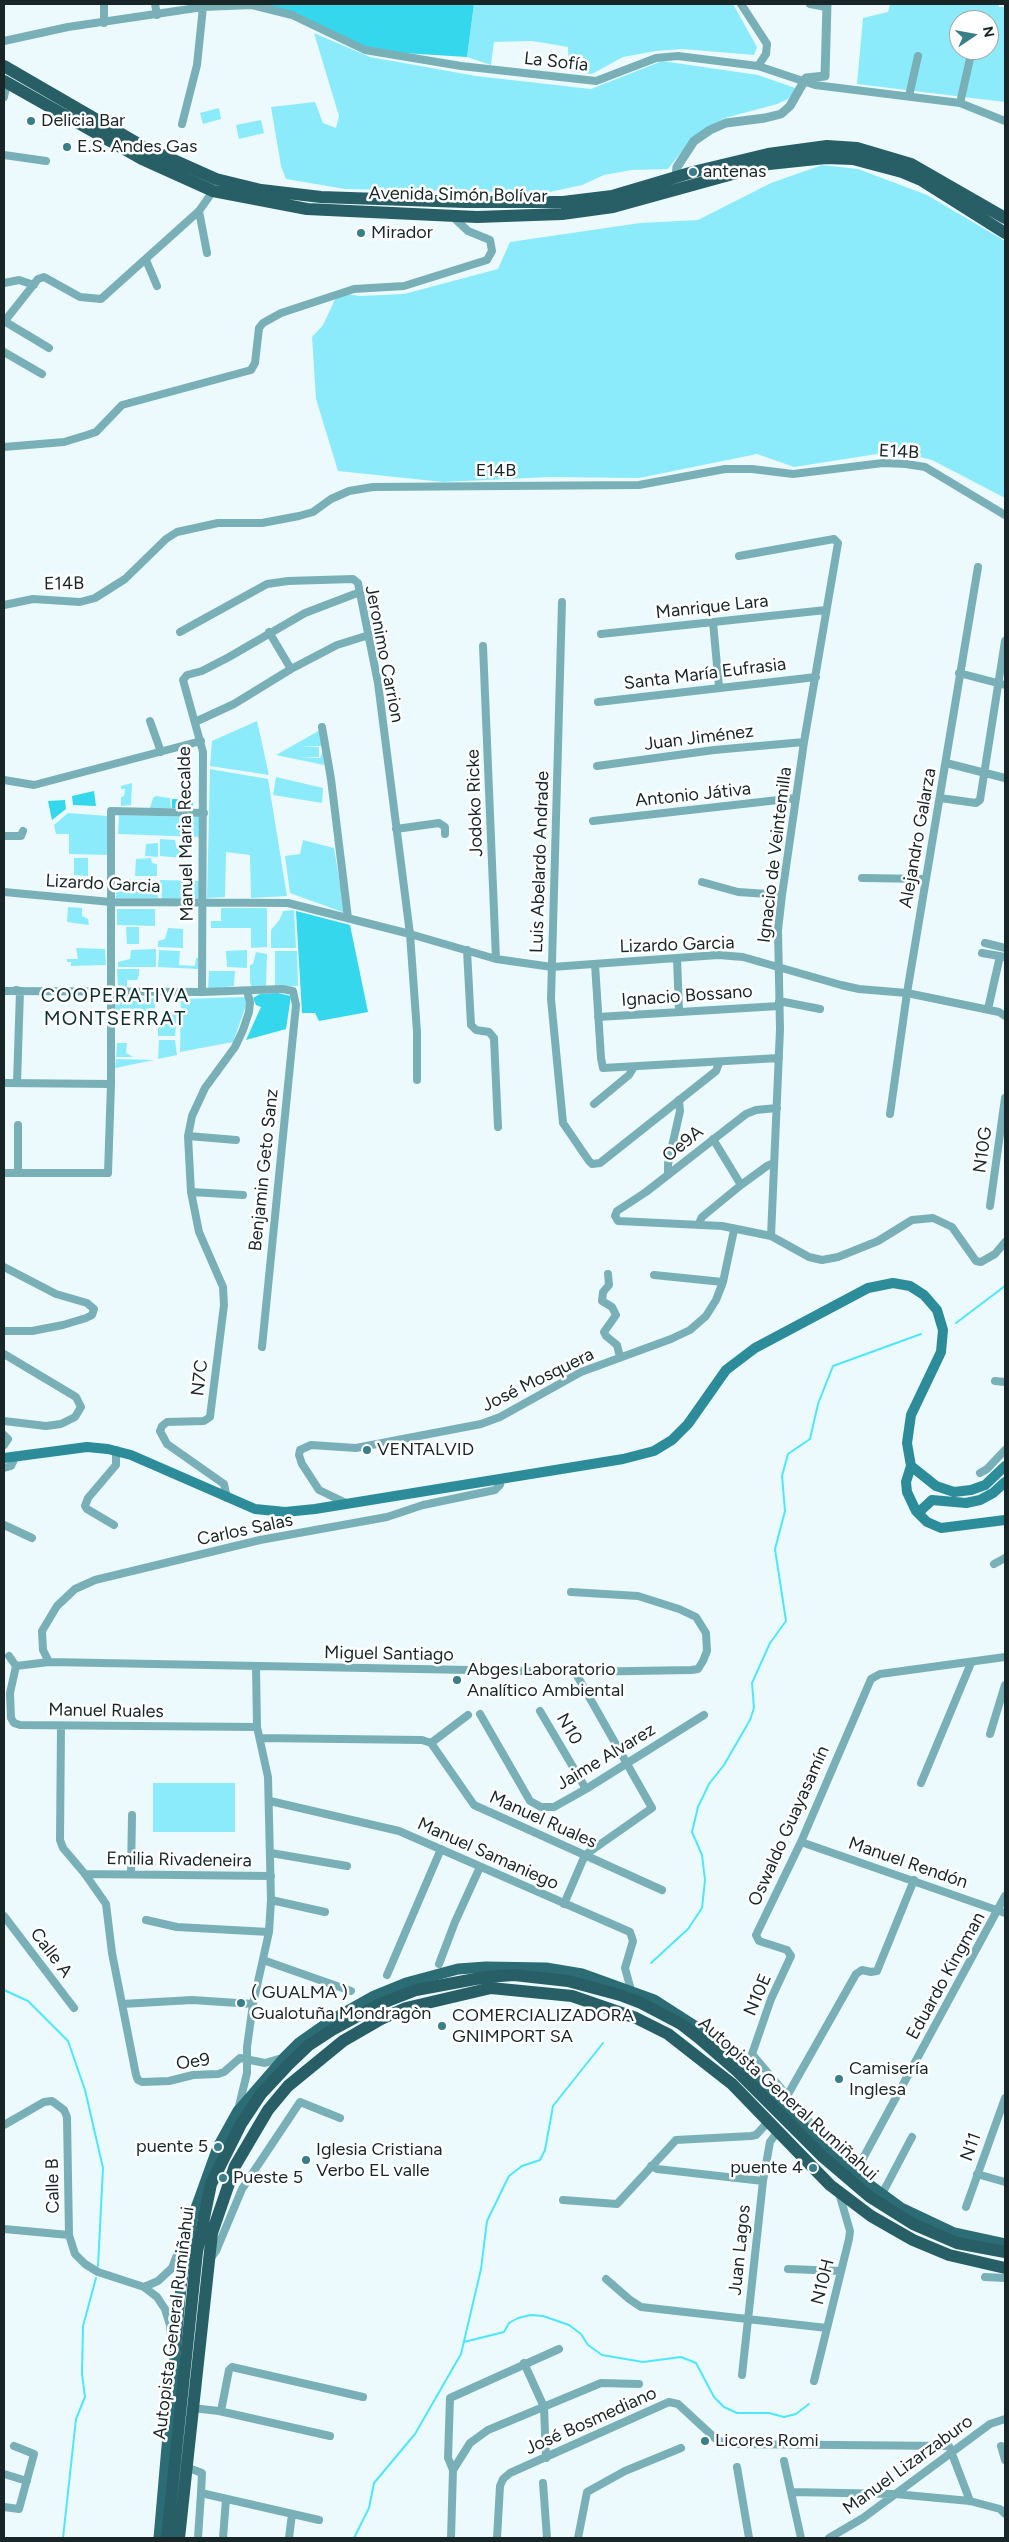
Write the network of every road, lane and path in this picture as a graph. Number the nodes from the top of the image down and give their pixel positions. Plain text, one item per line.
1 (104, 4) edge
2 (155, 4) edge
3 (741, 4) edge
4 (810, 4) edge
5 (827, 6) edge
6 (203, 7) junction
7 (157, 15) junction
8 (104, 23) junction
9 (4, 41) edge
10 (918, 56) dead end
11 (970, 60) edge
12 (4, 66) edge
13 (758, 66) junction
14 (5, 82) edge
15 (804, 82) junction
16 (909, 96) junction
17 (4, 97) edge
18 (960, 103) junction
19 (1005, 121) edge
20 (182, 124) dead end
21 (4, 155) edge
22 (46, 161) dead end
23 (676, 178) junction
24 (213, 191) junction
25 (199, 211) junction
26 (452, 216) junction
27 (1005, 218) edge
28 (1005, 233) edge
29 (207, 253) dead end
30 (146, 260) junction
31 (4, 283) edge
32 (34, 285) junction
33 (157, 286) dead end
34 (4, 322) edge
35 (49, 348) dead end
36 (4, 352) edge
37 (42, 374) dead end
38 (4, 447) edge
39 (1005, 515) edge
40 (739, 556) dead end
41 (978, 568) dead end
42 (360, 592) junction
43 (562, 602) dead end
44 (4, 605) edge
45 (826, 610) junction
46 (713, 622) junction
47 (180, 632) dead end
48 (269, 632) junction
49 (601, 634) dead end
50 (369, 635) junction
51 (1005, 641) edge
52 (484, 646) dead end
53 (291, 669) junction
54 (959, 673) junction
55 (816, 676) junction
56 (997, 683) junction
57 (1005, 685) edge
58 (719, 687) junction
59 (598, 702) dead end
60 (150, 721) dead end
61 (195, 722) junction
62 (322, 727) dead end
63 (201, 742) junction
64 (804, 742) junction
65 (161, 752) junction
66 (946, 763) junction
67 (597, 766) dead end
68 (985, 771) junction
69 (1005, 778) edge
70 (4, 780) edge
71 (796, 798) junction
72 (940, 798) junction
73 (204, 813) junction
74 (593, 821) dead end
75 (396, 829) junction
76 (23, 831) dead end
77 (445, 834) dead end
78 (4, 836) edge
79 (862, 878) dead end
80 (926, 879) junction
81 (702, 882) dead end
82 (4, 892) edge
83 (782, 894) junction
84 (112, 902) junction
85 (203, 904) junction
86 (348, 918) junction
87 (410, 934) junction
88 (985, 943) dead end
89 (1005, 948) edge
90 (467, 950) junction
91 (982, 953) dead end
92 (1003, 957) edge
93 (677, 958) junction
94 (496, 959) junction
95 (595, 964) junction
96 (778, 966) junction
97 (552, 967) junction
98 (4, 986) edge
99 (4, 991) edge
100 (20, 991) junction
101 (111, 991) junction
102 (247, 991) junction
103 (202, 992) junction
104 (907, 993) junction
105 (779, 1003) junction
106 (820, 1009) dead end
107 (678, 1010) junction
108 (988, 1010) junction
109 (1005, 1016) edge
110 (598, 1017) junction
111 (779, 1058) junction
112 (718, 1063) junction
113 (634, 1067) junction
114 (417, 1080) dead end
115 (4, 1083) edge
116 (17, 1083) junction
117 (110, 1084) junction
118 (1005, 1098) edge
119 (679, 1100) junction
120 (594, 1104) dead end
121 (776, 1108) junction
122 (890, 1114) dead end
123 (18, 1125) dead end
124 (498, 1127) dead end
125 (188, 1136) junction
126 (713, 1139) junction
127 (236, 1140) dead end
128 (774, 1163) junction
129 (4, 1172) edge
130 (18, 1173) junction
131 (668, 1175) junction
132 (741, 1185) junction
133 (191, 1192) junction
134 (243, 1195) dead end
135 (990, 1206) dead end
136 (698, 1225) junction
137 (734, 1230) junction
138 (771, 1236) junction
139 (1005, 1242) edge
140 (4, 1267) edge
141 (608, 1274) dead end
142 (654, 1275) dead end
143 (723, 1282) junction
144 (4, 1331) edge
145 (262, 1346) dead end
146 (4, 1354) edge
147 (620, 1358) junction
148 (995, 1381) dead end
149 (1005, 1382) edge
150 (4, 1421) edge
151 (4, 1435) edge
152 (4, 1445) edge
153 (116, 1450) junction
154 (1005, 1450) edge
155 (16, 1456) junction
156 (4, 1458) edge
157 (911, 1466) junction
158 (1005, 1466) edge
159 (4, 1468) edge
160 (980, 1473) dead end
161 (501, 1480) junction
162 (1005, 1482) edge
163 (228, 1498) junction
164 (346, 1503) junction
165 (918, 1514) junction
166 (1005, 1520) edge
167 (4, 1525) edge
168 (114, 1525) dead end
169 (32, 1538) dead end
170 (1005, 1558) edge
171 (994, 1564) dead end
172 (571, 1592) dead end
173 (9, 1656) dead end
174 (1005, 1657) edge
175 (49, 1662) junction
176 (971, 1663) junction
177 (16, 1666) junction
178 (256, 1667) junction
179 (575, 1672) junction
180 (1005, 1685) edge
181 (540, 1711) dead end
182 (480, 1714) dead end
183 (468, 1715) dead end
184 (704, 1715) dead end
185 (61, 1726) junction
186 (257, 1727) junction
187 (990, 1734) dead end
188 (260, 1738) junction
189 (431, 1744) junction
190 (628, 1762) junction
191 (921, 1783) dead end
192 (586, 1789) junction
193 (270, 1802) junction
194 (132, 1815) dead end
195 (801, 1842) junction
196 (441, 1849) junction
197 (271, 1853) junction
198 (585, 1855) junction
199 (347, 1866) dead end
200 (480, 1867) junction
201 (131, 1873) junction
202 (85, 1874) junction
203 (271, 1876) junction
204 (914, 1880) junction
205 (662, 1890) dead end
206 (1005, 1896) edge
207 (271, 1900) junction
208 (564, 1904) junction
209 (1002, 1911) edge
210 (325, 1912) dead end
211 (4, 1916) edge
212 (146, 1920) dead end
213 (269, 1932) junction
214 (791, 1956) joint
215 (263, 1960) junction
216 (439, 1964) dead end
217 (387, 1976) dead end
218 (631, 1990) junction
219 (351, 1991) dead end
220 (122, 2004) junction
221 (253, 2004) junction
222 (74, 2008) dead end
223 (247, 2058) junction
224 (284, 2058) junction
225 (787, 2096) junction
226 (1005, 2098) edge
227 (238, 2111) junction
228 (340, 2118) dead end
229 (769, 2122) junction
230 (4, 2125) edge
231 (778, 2131) junction
232 (912, 2138) dead end
233 (828, 2150) junction
234 (650, 2166) junction
235 (978, 2174) junction
236 (854, 2175) junction
237 (763, 2181) junction
238 (1005, 2182) edge
239 (838, 2191) junction
240 (882, 2194) junction
241 (563, 2200) dead end
242 (966, 2207) dead end
243 (192, 2219) junction
244 (4, 2229) edge
245 (69, 2235) junction
246 (1005, 2244) edge
247 (1005, 2252) edge
248 (208, 2260) junction
249 (1005, 2268) edge
250 (788, 2269) dead end
251 (841, 2271) junction
252 (985, 2277) dead end
253 (1005, 2278) edge
254 (606, 2279) dead end
255 (144, 2287) junction
256 (748, 2319) junction
257 (827, 2328) junction
258 (559, 2349) dead end
259 (174, 2354) junction
260 (524, 2363) junction
261 (742, 2375) dead end
262 (814, 2380) dead end
263 (638, 2384) dead end
264 (363, 2397) dead end
265 (192, 2408) junction
266 (544, 2408) junction
267 (221, 2411) junction
268 (1005, 2419) edge
269 (330, 2436) dead end
270 (14, 2446) dead end
271 (1001, 2446) dead end
272 (681, 2448) dead end
273 (952, 2450) junction
274 (546, 2458) junction
275 (1005, 2460) edge
276 (784, 2461) dead end
277 (737, 2466) dead end
278 (186, 2467) junction
279 (453, 2470) junction
280 (4, 2474) edge
281 (27, 2481) junction
282 (543, 2483) dead end
283 (791, 2492) junction
284 (201, 2493) junction
285 (895, 2494) junction
286 (226, 2498) junction
287 (970, 2501) junction
288 (4, 2507) edge
289 (1004, 2509) edge
290 (292, 2514) junction
291 (319, 2520) dead end
292 (159, 2538) edge
293 (167, 2538) edge
294 (179, 2538) edge
295 (198, 2538) edge
296 (223, 2538) edge
297 (290, 2538) edge
298 (451, 2538) edge
299 (497, 2538) edge
300 (547, 2538) edge
301 (578, 2538) edge
302 (749, 2538) edge
303 (801, 2538) edge
304 (829, 2538) edge

1 - 8 street
2 - 7 street
3 - 13 street
4 - 5 street
5 - 15 street
6 - 7 street, La Sofía
6 - 13 street, La Sofía
6 - 20 street
7 - 8 street, La Sofía
8 - 9 street, La Sofía
10 - 16 street
11 - 18 street
12 - 23 highway, Avenida Simón Bolívar
13 - 15 street, La Sofía
14 - 17 street
14 - 24 highway, Avenida Simón Bolívar
15 - 16 street, La Sofía
15 - 23 street
16 - 18 street, La Sofía
18 - 19 street, La Sofía
21 - 22 street
23 - 27 highway, Avenida Simón Bolívar
24 - 25 street
24 - 26 highway, Avenida Simón Bolívar
25 - 29 street
25 - 30 street
26 - 28 highway, Avenida Simón Bolívar
26 - 38 street
30 - 32 street
30 - 33 street
31 - 32 street
32 - 34 street
34 - 35 street
36 - 37 street
39 - 44 street, E14B
40 - 45 street, Ignacio de Veintemilla
41 - 54 street, Alejandro Galarza
42 - 47 street, Jeronimo Carrion
42 - 48 street
42 - 50 street, Jeronimo Carrion
43 - 97 street, Luis Abelardo Andrade
45 - 46 street, Manrique Lara
45 - 55 street, Ignacio de Veintemilla
46 - 49 street, Manrique Lara
46 - 58 street
48 - 53 street
48 - 61 street
50 - 53 street, Manuel Maria Recalde
50 - 75 street, Jeronimo Carrion
51 - 56 street
52 - 94 street, Jodoko Ricke
53 - 61 street, Manuel Maria Recalde
54 - 56 street
54 - 66 street, Alejandro Galarza
55 - 58 street, Santa María Eufrasia
55 - 64 street, Ignacio de Veintemilla
56 - 57 street
56 - 68 street
58 - 59 street, Santa María Eufrasia
60 - 65 street
61 - 63 street, Manuel Maria Recalde
62 - 86 street
63 - 65 street
63 - 73 street, Manuel Maria Recalde
64 - 67 street, Juan Jiménez
64 - 71 street, Ignacio de Veintemilla
65 - 70 street
66 - 68 street
66 - 72 street, Alejandro Galarza
68 - 69 street
68 - 72 street
71 - 74 street, Antonio Játiva
71 - 83 street, Ignacio de Veintemilla
72 - 80 street, Alejandro Galarza
73 - 84 street
73 - 85 street, Manuel Maria Recalde
75 - 77 street
75 - 87 street, Jeronimo Carrion
76 - 78 street
79 - 80 street
80 - 104 street, Alejandro Galarza
81 - 83 street
82 - 84 street, Lizardo Garcia
83 - 96 street, Ignacio de Veintemilla
84 - 85 street, Lizardo Garcia
84 - 101 street
85 - 86 street, Lizardo Garcia
85 - 103 street, Manuel Maria Recalde
86 - 87 street, Lizardo Garcia
87 - 90 street, Lizardo Garcia
87 - 114 street, Jeronimo Carrion
88 - 89 street
90 - 94 street, Lizardo Garcia
90 - 124 street
91 - 92 street
92 - 108 street
93 - 95 street, Lizardo Garcia
93 - 96 street, Lizardo Garcia
93 - 107 street
94 - 97 street, Lizardo Garcia
95 - 97 street, Lizardo Garcia
95 - 110 street
96 - 104 street, Lizardo Garcia
96 - 105 street, Ignacio de Veintemilla
97 - 119 street, Luis Abelardo Andrade
98 - 100 street
99 - 100 street
100 - 101 street
100 - 116 street
101 - 103 street
101 - 117 street
102 - 103 street
102 - 125 street, N7C
102 - 145 street, Benjamin Geto Sanz
104 - 108 street, Lizardo Garcia
104 - 122 street, Alejandro Galarza
105 - 106 street, Ignacio Bossano
105 - 107 street, Ignacio Bossano
105 - 111 street, Ignacio de Veintemilla
107 - 110 street, Ignacio Bossano
108 - 109 street, Lizardo Garcia
110 - 113 street
111 - 112 street
111 - 121 street, Ignacio de Veintemilla
112 - 113 street
112 - 119 street
113 - 120 street
115 - 116 street
116 - 117 street
117 - 130 street
118 - 135 street, N10G
119 - 131 street
121 - 126 street, Oe9A
121 - 128 street, Ignacio de Veintemilla
123 - 130 street
125 - 127 street
125 - 133 street, N7C
126 - 131 street, Oe9A
126 - 132 street
128 - 132 street
128 - 138 street, Ignacio de Veintemilla
129 - 130 street
131 - 136 street, Oe9A
132 - 136 street
133 - 134 street
133 - 163 street, N7C
136 - 137 street
137 - 138 street
137 - 143 street, José Mosquera
138 - 139 street
140 - 144 street
141 - 147 street
142 - 143 street
143 - 147 street, José Mosquera
146 - 150 street
147 - 164 street, José Mosquera
148 - 149 street
151 - 152 street
153 - 155 main road
153 - 163 main road
153 - 168 street
154 - 160 street
155 - 156 main road
155 - 159 street
157 - 158 main road
157 - 161 main road
157 - 165 main road
161 - 164 main road
161 - 175 street, Carlos Salas
162 - 165 main road
163 - 164 main road
165 - 166 main road
167 - 169 street
170 - 171 street
172 - 179 street, Miguel Santiago
173 - 177 street
174 - 176 street
175 - 177 street, Miguel Santiago
175 - 178 street, Miguel Santiago
176 - 191 street
176 - 195 street, Oswaldo Guayasamín
177 - 185 street, Manuel Ruales
178 - 179 street, Miguel Santiago
178 - 186 street
179 - 190 street
180 - 187 street
181 - 192 street, N10
182 - 192 street, Jaime Alvarez
183 - 189 street
184 - 190 street, Jaime Alvarez
185 - 186 street, Manuel Ruales
185 - 202 street
186 - 188 street
188 - 189 street
188 - 193 street
189 - 198 street, Manuel Ruales
190 - 192 street, Jaime Alvarez
190 - 198 street
193 - 196 street, Manuel Samaniego
193 - 197 street
194 - 201 street
195 - 204 street, Manuel Rendón
195 - 214 street, Oswaldo Guayasamín
196 - 200 street, Manuel Samaniego
196 - 217 street
197 - 199 street
197 - 203 street
198 - 205 street, Manuel Ruales
198 - 208 street
200 - 208 street, Manuel Samaniego
200 - 216 street
201 - 202 street, Emilia Rivadeneira
201 - 203 street, Emilia Rivadeneira
202 - 220 street
203 - 207 street
204 - 209 street, Manuel Rendón
204 - 225 street
206 - 209 street, Eduardo Kingman
207 - 210 street
207 - 213 street
208 - 218 street, Manuel Samaniego
209 - 236 street, Eduardo Kingman
211 - 222 street, Calle A
212 - 213 street
213 - 215 street
214 - 225 street, N10E
215 - 219 street
215 - 221 street
218 - 224 main road
218 - 233 main road
220 - 221 street
220 - 223 street, Oe9
221 - 223 street
223 - 224 street
223 - 227 street
224 - 227 main road
225 - 233 street
226 - 235 street, N11
227 - 243 main road
228 - 248 street
229 - 231 highway, Autopista General Rumiñahui
229 - 234 street
229 - 248 highway, Autopista General Rumiñahui
230 - 245 street, Calle B
231 - 237 street, Juan Lagos
231 - 239 highway, Autopista General Rumiñahui
232 - 240 street
233 - 236 main road
234 - 237 street
234 - 241 street
235 - 238 street
235 - 242 street, N11
236 - 240 main road
237 - 256 street, Juan Lagos
239 - 249 highway, Autopista General Rumiñahui
239 - 251 street, N10H
240 - 246 main road
243 - 255 street
243 - 259 main road
244 - 245 street
245 - 255 street, Calle B
247 - 293 highway, Autopista General Rumiñahui
248 - 265 highway, Autopista General Rumiñahui
250 - 251 street
251 - 257 street, N10H
252 - 253 street
254 - 256 street
255 - 259 street, Calle B
256 - 257 street
256 - 261 street, Juan Lagos
257 - 262 street, N10H
258 - 260 street
259 - 292 main road
260 - 266 street
260 - 279 street
263 - 266 street
264 - 267 street
265 - 267 street
265 - 278 highway, Autopista General Rumiñahui
266 - 274 street
266 - 279 street
267 - 269 street
268 - 273 street, Manuel Lizarzaburo
270 - 281 street
271 - 275 street
272 - 301 street
273 - 274 street, José Bosmediano
273 - 285 street, Manuel Lizarzaburo
273 - 287 street
274 - 299 street, José Bosmediano
276 - 283 street
277 - 302 street
278 - 284 street
278 - 294 highway, Autopista General Rumiñahui
279 - 298 street
280 - 281 street
281 - 288 street
282 - 300 street
283 - 285 street
283 - 303 street
284 - 286 street
284 - 295 street
285 - 287 street
285 - 304 street, Manuel Lizarzaburo
286 - 290 street
286 - 296 street
287 - 289 street
290 - 291 street
290 - 297 street

